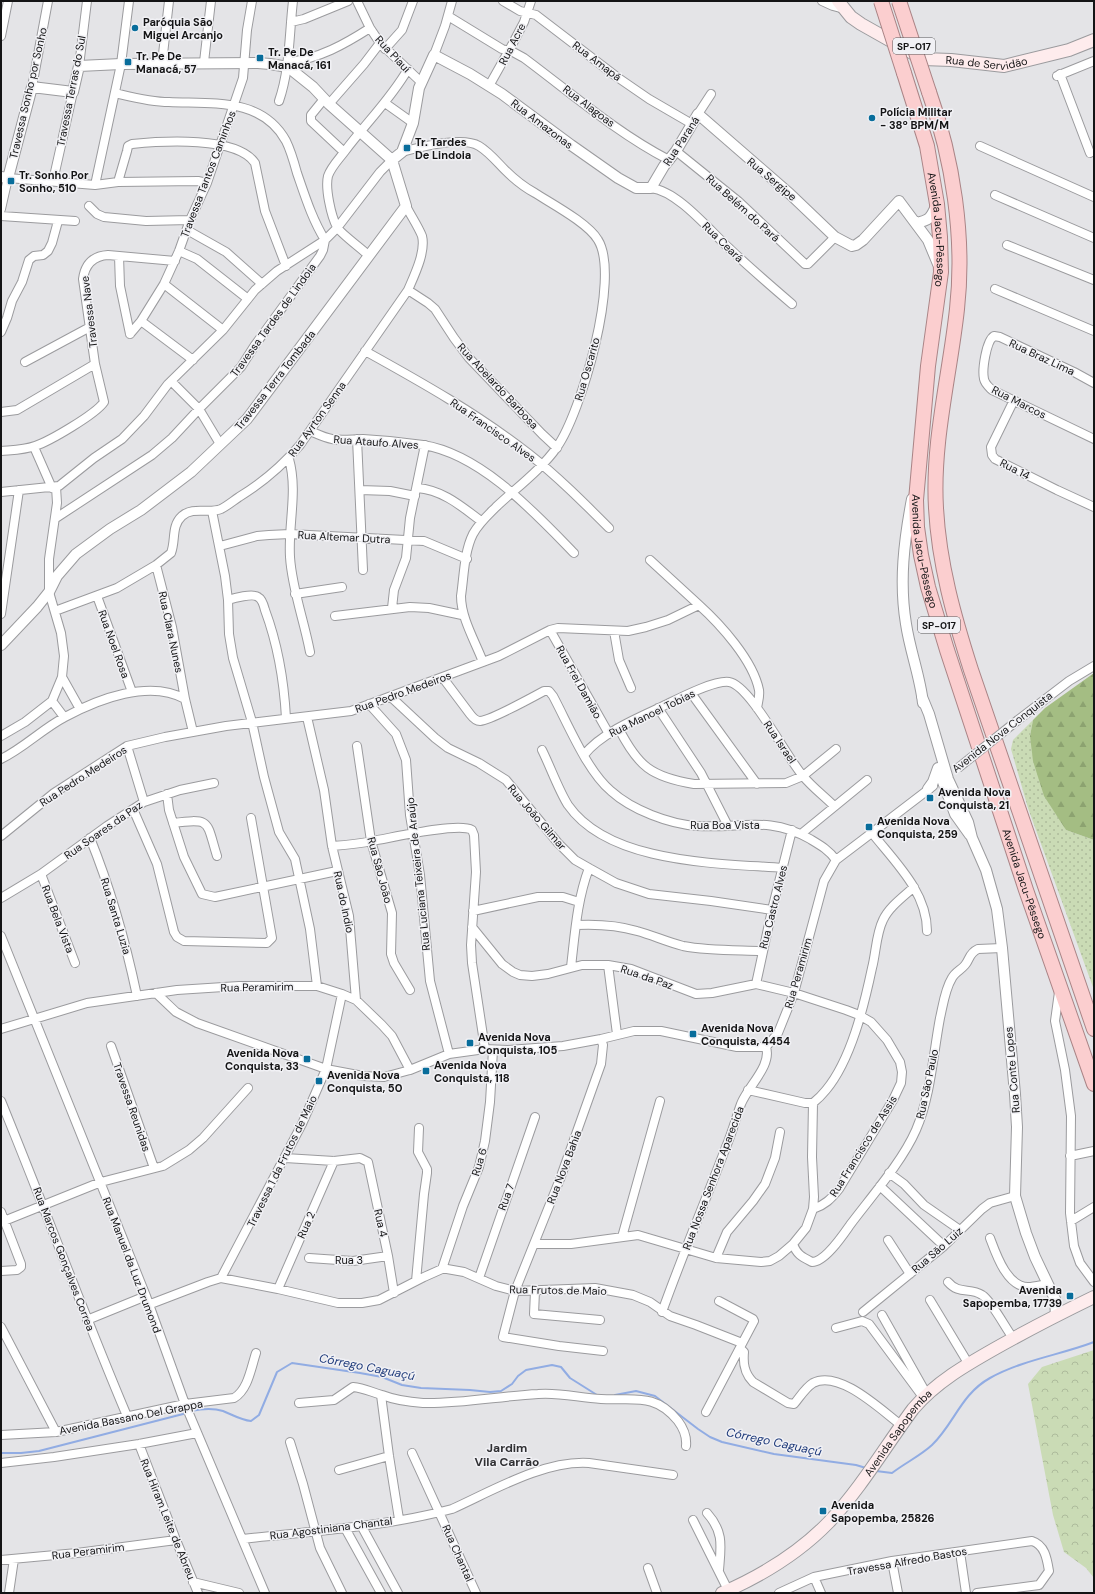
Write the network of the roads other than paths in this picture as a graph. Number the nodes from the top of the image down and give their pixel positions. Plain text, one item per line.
1 (8, 1) edge
2 (48, 1) edge
3 (87, 1) edge
4 (129, 1) edge
5 (169, 1) edge
6 (211, 1) edge
7 (252, 1) edge
8 (293, 1) edge
9 (348, 1) edge
10 (413, 1) edge
11 (452, 1) edge
12 (503, 1) edge
13 (531, 1) edge
14 (822, 1) edge
15 (881, 1) edge
16 (899, 1) edge
17 (361, 3) edge
18 (841, 5) edge
19 (527, 12) junction
20 (448, 16) junction
21 (291, 22) junction
22 (370, 28) junction
23 (1, 36) edge
24 (1094, 40) edge
25 (382, 46) junction
26 (509, 51) junction
27 (434, 55) junction
28 (1094, 61) edge
29 (204, 62) junction
30 (162, 63) junction
31 (245, 63) junction
32 (121, 64) junction
33 (288, 65) junction
34 (79, 66) junction
35 (408, 69) junction
36 (421, 82) junction
37 (489, 86) junction
38 (32, 88) junction
39 (73, 92) junction
40 (115, 93) junction
41 (711, 94) dead end
42 (279, 101) dead end
43 (326, 101) junction
44 (385, 103) junction
45 (234, 105) junction
46 (698, 114) junction
47 (413, 123) junction
48 (692, 124) junction
49 (359, 132) junction
50 (220, 144) junction
51 (980, 146) dead end
52 (344, 152) junction
53 (402, 152) junction
54 (676, 152) junction
55 (1090, 153) dead end
56 (392, 160) junction
57 (670, 160) junction
58 (5, 177) edge
59 (53, 181) junction
60 (118, 182) junction
61 (207, 183) junction
62 (95, 184) junction
63 (651, 188) junction
64 (994, 195) dead end
65 (1094, 196) edge
66 (937, 204) junction
67 (89, 206) dead end
68 (406, 206) junction
69 (1, 209) edge
70 (1, 216) edge
71 (190, 220) junction
72 (58, 221) junction
73 (76, 221) dead end
74 (916, 223) junction
75 (337, 228) junction
76 (187, 230) junction
77 (835, 237) junction
78 (1094, 238) edge
79 (325, 240) junction
80 (1007, 245) dead end
81 (179, 251) junction
82 (368, 255) junction
83 (119, 256) junction
84 (174, 261) junction
85 (286, 266) junction
86 (941, 272) junction
87 (1094, 280) edge
88 (164, 284) junction
89 (262, 284) junction
90 (995, 289) dead end
91 (408, 290) junction
92 (248, 299) junction
93 (792, 304) dead end
94 (141, 321) junction
95 (90, 327) junction
96 (224, 330) junction
97 (1094, 331) edge
98 (1, 332) edge
99 (990, 340) joint
100 (365, 351) junction
101 (193, 360) junction
102 (26, 362) dead end
103 (96, 364) junction
104 (171, 381) junction
105 (1094, 383) edge
106 (1014, 400) junction
107 (199, 409) junction
108 (1, 412) edge
109 (310, 431) junction
110 (1094, 438) edge
111 (357, 439) junction
112 (220, 444) junction
113 (425, 445) junction
114 (34, 447) junction
115 (557, 448) junction
116 (1, 451) edge
117 (289, 459) junction
118 (919, 464) junction
119 (542, 465) junction
120 (55, 487) junction
121 (417, 488) junction
122 (19, 490) junction
123 (360, 490) junction
124 (1, 492) edge
125 (512, 492) junction
126 (415, 496) junction
127 (1094, 507) edge
128 (212, 511) junction
129 (56, 518) junction
130 (481, 521) junction
131 (609, 528) dead end
132 (290, 534) junction
133 (361, 537) junction
134 (407, 541) junction
135 (220, 546) junction
136 (574, 553) dead end
137 (467, 559) junction
138 (650, 560) dead end
139 (156, 565) junction
140 (363, 570) dead end
141 (342, 587) dead end
142 (48, 592) junction
143 (295, 594) junction
144 (97, 596) junction
145 (228, 600) junction
146 (699, 605) junction
147 (392, 608) junction
148 (55, 611) junction
149 (1, 614) edge
150 (462, 615) junction
151 (335, 616) dead end
152 (550, 630) junction
153 (614, 631) junction
154 (1, 645) edge
155 (310, 652) dead end
156 (483, 662) junction
157 (1094, 666) edge
158 (62, 677) junction
159 (443, 678) junction
160 (725, 682) joint
161 (631, 688) dead end
162 (132, 692) junction
163 (691, 693) junction
164 (391, 697) junction
165 (922, 697) junction
166 (185, 699) junction
167 (52, 701) junction
168 (369, 704) junction
169 (658, 708) junction
170 (756, 708) junction
171 (80, 709) junction
172 (64, 717) junction
173 (307, 717) junction
174 (286, 718) junction
175 (252, 722) junction
176 (619, 729) junction
177 (193, 732) junction
178 (609, 734) junction
179 (1, 736) edge
180 (126, 746) junction
181 (357, 746) dead end
182 (836, 749) dead end
183 (542, 750) dead end
184 (584, 755) junction
185 (1, 759) edge
186 (938, 768) junction
187 (957, 768) joint
188 (803, 776) junction
189 (946, 779) junction
190 (866, 780) dead end
191 (214, 783) dead end
192 (707, 784) junction
193 (757, 784) junction
194 (927, 790) junction
195 (167, 794) junction
196 (947, 796) junction
197 (144, 802) junction
198 (834, 806) junction
199 (133, 809) junction
200 (251, 818) dead end
201 (173, 823) junction
202 (728, 826) junction
203 (792, 830) junction
204 (412, 834) junction
205 (801, 834) junction
206 (872, 834) junction
207 (1, 836) edge
208 (90, 838) junction
209 (972, 838) junction
210 (371, 842) junction
211 (332, 846) junction
212 (217, 856) dead end
213 (836, 860) junction
214 (589, 868) junction
215 (782, 868) junction
216 (337, 871) junction
217 (41, 874) junction
218 (299, 878) junction
219 (263, 887) junction
220 (914, 887) junction
221 (1, 898) edge
222 (578, 902) junction
223 (772, 910) junction
224 (473, 911) junction
225 (576, 925) junction
226 (472, 927) junction
227 (927, 931) dead end
228 (1, 936) edge
229 (1002, 948) junction
230 (762, 951) junction
231 (75, 963) dead end
232 (608, 965) junction
233 (571, 967) junction
234 (756, 984) junction
235 (317, 986) junction
236 (1060, 986) junction
237 (410, 990) dead end
238 (794, 993) junction
239 (156, 994) junction
240 (342, 994) junction
241 (137, 996) junction
242 (356, 1000) junction
243 (859, 1015) junction
244 (34, 1019) junction
245 (1, 1029) edge
246 (1094, 1029) edge
247 (617, 1034) junction
248 (601, 1039) junction
249 (111, 1046) dead end
250 (766, 1047) junction
251 (489, 1050) junction
252 (449, 1054) junction
253 (326, 1069) junction
254 (410, 1070) junction
255 (1094, 1084) edge
256 (248, 1088) dead end
257 (748, 1090) junction
258 (1, 1101) edge
259 (660, 1101) dead end
260 (813, 1103) junction
261 (535, 1117) dead end
262 (419, 1128) dead end
263 (780, 1132) dead end
264 (1094, 1153) edge
265 (1070, 1156) junction
266 (285, 1158) junction
267 (334, 1161) junction
268 (154, 1168) junction
269 (889, 1173) junction
270 (101, 1182) junction
271 (880, 1186) junction
272 (1015, 1196) junction
273 (43, 1205) junction
274 (1094, 1207) edge
275 (813, 1209) junction
276 (1, 1212) edge
277 (4, 1221) junction
278 (1071, 1221) junction
279 (960, 1230) junction
280 (622, 1237) junction
281 (990, 1238) dead end
282 (888, 1240) dead end
283 (534, 1244) junction
284 (793, 1244) junction
285 (944, 1246) junction
286 (685, 1249) junction
287 (388, 1256) junction
288 (309, 1258) dead end
289 (716, 1258) junction
290 (442, 1269) junction
291 (1, 1271) edge
292 (910, 1274) junction
293 (1093, 1277) edge
294 (221, 1278) junction
295 (479, 1278) junction
296 (416, 1281) junction
297 (948, 1282) dead end
298 (1047, 1284) junction
299 (278, 1288) junction
300 (515, 1291) junction
301 (535, 1292) junction
302 (394, 1293) junction
303 (1094, 1296) edge
304 (1055, 1299) junction
305 (930, 1300) dead end
306 (147, 1301) junction
307 (719, 1301) dead end
308 (1070, 1309) junction
309 (662, 1312) junction
310 (863, 1312) dead end
311 (882, 1315) dead end
312 (1056, 1316) junction
313 (87, 1320) junction
314 (600, 1320) dead end
315 (1, 1327) edge
316 (836, 1328) dead end
317 (1013, 1338) junction
318 (741, 1346) junction
319 (602, 1351) dead end
320 (256, 1353) dead end
321 (968, 1364) junction
322 (381, 1395) junction
323 (925, 1395) junction
324 (299, 1403) dead end
325 (186, 1407) junction
326 (706, 1412) dead end
327 (127, 1416) junction
328 (901, 1426) junction
329 (56, 1432) junction
330 (197, 1433) junction
331 (1, 1435) edge
332 (290, 1442) dead end
333 (139, 1444) junction
334 (686, 1446) dead end
335 (412, 1453) dead end
336 (389, 1456) junction
337 (1, 1463) edge
338 (339, 1470) dead end
339 (673, 1476) dead end
340 (439, 1513) junction
341 (707, 1513) dead end
342 (400, 1519) junction
343 (693, 1520) dead end
344 (362, 1527) junction
345 (345, 1528) junction
346 (316, 1531) junction
347 (243, 1539) junction
348 (176, 1540) junction
349 (960, 1552) junction
350 (14, 1559) junction
351 (1, 1560) edge
352 (892, 1561) junction
353 (648, 1568) dead end
354 (719, 1571) junction
355 (814, 1577) junction
356 (193, 1582) junction
357 (1040, 1589) edge
358 (725, 1592) edge
359 (996, 1592) edge
360 (9, 1593) edge
361 (198, 1593) edge
362 (239, 1593) edge
363 (265, 1593) edge
364 (342, 1593) edge
365 (381, 1593) edge
366 (398, 1593) edge
367 (476, 1593) edge
368 (657, 1593) edge
369 (779, 1593) edge
370 (821, 1593) edge
371 (898, 1593) edge
372 (966, 1593) edge
373 (977, 1593) edge

1 - 23 street
2 - 38 street, Travessa Sonho por Sonho
3 - 34 street, Travessa Terras do Sul
4 - 32 street
5 - 30 street
6 - 29 street
7 - 31 street, Travessa Tantos Caminhos
8 - 21 street
9 - 21 street
10 - 25 street
11 - 20 street
12 - 19 street, Rua Amapá
13 - 19 street, Rua Acre
14 - 18 street, Rua de Servidão
15 - 66 highway, Avenida Jacu-Pêssego / SP-017, bridge
16 - 246 highway, Avenida Jacu-Pêssego / SP-017, bridge
17 - 22 street, Rua Piauí
18 - 24 main road, Rua de Servidão
19 - 26 street, Rua Acre
19 - 48 street, Rua Amapá
20 - 26 street, Rua Alagoas
20 - 27 street
21 - 33 street
22 - 25 street, Rua Piauí
22 - 33 street
25 - 35 street, Rua Piauí
25 - 43 street
26 - 37 street, Rua Acre
26 - 57 street, Rua Alagoas
27 - 36 street
27 - 37 street, Rua Amazonas
28 - 55 street
29 - 30 street
29 - 31 street
30 - 32 street
31 - 33 street
31 - 45 street, Travessa Tantos Caminhos
32 - 34 street
32 - 40 street
33 - 42 street
33 - 43 street
34 - 39 street, Travessa Terras do Sul
35 - 36 street, Rua Piauí
35 - 44 street
36 - 47 street
37 - 63 street, Rua Amazonas
38 - 39 street
38 - 58 street, Travessa Sonho por Sonho
39 - 59 street, Travessa Terras do Sul
40 - 45 street
40 - 62 street
41 - 46 street, Rua Paraná
43 - 49 street
43 - 52 street
44 - 47 street
44 - 49 street
45 - 50 street, Travessa Tantos Caminhos
45 - 79 street
46 - 48 street, Rua Paraná
46 - 77 street, Rua Sergipe
47 - 53 street
48 - 54 street, Rua Paraná
49 - 52 street
49 - 56 street
50 - 60 street
50 - 61 street, Travessa Tantos Caminhos
50 - 85 street
51 - 65 street
52 - 75 street
53 - 56 street
53 - 115 street, Rua Oscarito
54 - 57 street, Rua Paraná
54 - 77 street, Rua Belém do Pará
56 - 68 street, Rua Ayrton Senna
56 - 75 street, Travessa Tardes de Lindoia
57 - 63 street, Rua Paraná
58 - 59 street
58 - 69 street, Travessa Sonho por Sonho
59 - 62 street
60 - 61 street
60 - 62 street
61 - 71 street, Travessa Tantos Caminhos
63 - 93 street, Rua Ceará
64 - 78 street
66 - 74 street
66 - 86 highway, Avenida Jacu-Pêssego / SP-017
67 - 71 street
68 - 82 street, Travessa Terra Tombada
68 - 91 street, Rua Ayrton Senna
70 - 72 street
71 - 76 street, Travessa Tantos Caminhos
72 - 73 street
72 - 98 street
74 - 77 street, Rua Sergipe
74 - 86 street
75 - 79 street, Travessa Tardes de Lindoia
75 - 82 street
76 - 81 street, Travessa Tantos Caminhos
76 - 89 street
79 - 85 street
79 - 107 street, Travessa Tardes de Lindoia
80 - 87 street
81 - 84 street, Travessa Tantos Caminhos
81 - 92 street
82 - 112 street, Travessa Terra Tombada
83 - 84 street, Travessa Nave
83 - 94 street, Travessa Tantos Caminhos
83 - 95 street, Travessa Nave
84 - 88 street, Travessa Tantos Caminhos
85 - 89 street
86 - 118 highway, Avenida Jacu-Pêssego / SP-017
88 - 94 street, Travessa Tantos Caminhos
88 - 96 street
89 - 92 street
90 - 97 street
91 - 100 street, Rua Ayrton Senna
91 - 115 street, Rua Abelardo Barbosa
92 - 96 street
94 - 101 street
95 - 102 street
95 - 103 street, Travessa Nave
96 - 101 street
99 - 105 street, Rua Braz Lima
99 - 106 street, Rua Marcos
100 - 109 street, Rua Ayrton Senna
100 - 119 street, Rua Francisco Alves
101 - 104 street
103 - 108 street
103 - 114 street, Travessa Nave
104 - 107 street
104 - 120 street
106 - 110 street, Rua Marcos
106 - 127 street, Rua 14
107 - 112 street
107 - 129 street, Travessa Tardes de Lindoia
109 - 111 street, Rua Ataufo Alves
109 - 117 street, Rua Ayrton Senna
111 - 113 street, Rua Ataufo Alves
111 - 123 street
112 - 142 street, Travessa Terra Tombada
113 - 121 street
113 - 125 street, Rua Ataufo Alves
114 - 116 street
114 - 120 street
115 - 119 street, Rua Oscarito
117 - 128 street, Rua Ayrton Senna
117 - 132 street
118 - 165 street
118 - 236 highway, Avenida Jacu-Pêssego / SP-017
119 - 125 street, Rua Oscarito
119 - 131 street, Rua Francisco Alves
120 - 122 street
120 - 129 street
121 - 126 street
121 - 130 street
122 - 124 street
122 - 149 street
123 - 126 street
123 - 133 street
125 - 130 street, Rua Oscarito
125 - 136 street, Rua Ataufo Alves
126 - 134 street
128 - 135 street
128 - 139 street, Rua Ayrton Senna
129 - 142 street
130 - 137 street, Rua Oscarito
132 - 133 street, Rua Altemar Dutra
132 - 135 street, Rua Altemar Dutra
132 - 143 street
133 - 134 street, Rua Altemar Dutra
133 - 140 street
134 - 137 street, Rua Altemar Dutra
134 - 147 street
135 - 145 street
137 - 150 street, Rua Oscarito
138 - 146 street
139 - 144 street, Rua Ayrton Senna
139 - 166 street, Rua Clara Nunes
141 - 143 street
142 - 148 street
142 - 154 street, Travessa Terra Tombada
143 - 155 street
144 - 148 street, Rua Ayrton Senna
144 - 162 street, Rua Noel Rosa
145 - 174 street
145 - 175 street
146 - 153 street, Rua Pedro Medeiros
146 - 170 street
147 - 150 street
147 - 151 street
148 - 158 street
150 - 156 street, Rua Oscarito
152 - 153 street, Rua Pedro Medeiros
152 - 156 street, Rua Pedro Medeiros
152 - 178 street, Rua Frei Damião
153 - 161 street
156 - 159 street, Rua Pedro Medeiros
157 - 187 street, Avenida Nova Conquista, bridge
158 - 167 street
158 - 171 street
159 - 164 street, Rua Pedro Medeiros
159 - 184 street, Rua Boa Vista
160 - 163 street, Rua Manoel Tobias
160 - 170 street, Rua Israel
162 - 166 street
162 - 171 street
163 - 169 street, Rua Manoel Tobias
163 - 193 street
164 - 168 street, Rua Pedro Medeiros
164 - 214 street, Rua João Gilmar
165 - 186 street
165 - 189 street
166 - 177 street, Rua Clara Nunes
167 - 172 street
167 - 179 street
168 - 173 street, Rua Pedro Medeiros
168 - 204 street, Rua Luciana Teixeira de Araújo
169 - 176 street, Rua Manoel Tobias
169 - 192 street
170 - 188 street, Rua Israel
171 - 172 street
172 - 185 street
173 - 174 street, Rua Pedro Medeiros
173 - 211 street, Rua do Indio
174 - 175 street, Rua Pedro Medeiros
175 - 177 street, Rua Pedro Medeiros
175 - 218 street
176 - 178 street, Rua Manoel Tobias
176 - 192 street
177 - 180 street, Rua Pedro Medeiros
178 - 184 street, Rua Manoel Tobias
180 - 197 street
180 - 207 street, Rua Pedro Medeiros
181 - 210 street, Rua São João
182 - 188 street
183 - 215 street
184 - 202 street, Rua Boa Vista
186 - 189 street
186 - 194 street
187 - 189 street
188 - 193 street
188 - 198 street, Rua Israel
189 - 194 street, Avenida Nova Conquista
189 - 196 street, Rua Conte Lopes
189 - 209 street, Rua Conte Lopes
190 - 198 street
191 - 195 street, Rua Soares da Paz
192 - 193 street
192 - 202 street
194 - 196 street
194 - 206 street, Avenida Nova Conquista
195 - 197 street, Rua Soares da Paz
195 - 201 street
196 - 209 street, Rua Conte Lopes
197 - 199 street, Rua Soares da Paz
198 - 205 street
199 - 208 street, Rua Soares da Paz
199 - 219 street
200 - 219 street
201 - 212 street
201 - 219 street
202 - 203 street, Rua Boa Vista
203 - 205 street, Rua Boa Vista
203 - 215 street, Rua Castro Alves
204 - 210 street
204 - 224 street
204 - 252 street, Rua Luciana Teixeira de Araújo
205 - 213 street, Rua Boa Vista
206 - 213 street, Avenida Nova Conquista
206 - 220 street
208 - 217 street, Rua Soares da Paz
208 - 241 street, Rua Santa Luzia
209 - 229 street, Rua Conte Lopes
210 - 211 street
210 - 237 street, Rua São João
211 - 216 street, Rua do Indio
213 - 238 street, Rua Peramirim
214 - 222 street
214 - 223 street, Rua João Gilmar
215 - 223 street, Rua Castro Alves
216 - 218 street
216 - 242 street, Rua do Indio
217 - 221 street, Rua Soares da Paz
217 - 231 street, Rua Bela Vista
218 - 219 street
218 - 235 street
220 - 227 street
220 - 243 street
222 - 224 street
222 - 225 street
223 - 230 street, Rua Castro Alves
224 - 226 street
225 - 230 street
225 - 233 street
226 - 233 street, Rua da Paz
226 - 251 street
228 - 244 street, Rua Manuel da Luz Drumond
229 - 269 street, Rua São Paulo
229 - 272 street, Rua Conte Lopes
230 - 234 street, Rua Castro Alves
232 - 233 street, Rua da Paz
232 - 234 street, Rua da Paz
232 - 247 street
234 - 238 street, Rua da Paz
235 - 239 street, Rua Peramirim
235 - 240 street, Rua Peramirim
236 - 255 highway, Avenida Jacu-Pêssego / SP-017
236 - 265 street
238 - 243 street, Rua Francisco de Assis
238 - 250 street, Rua Peramirim
239 - 241 street, Rua Peramirim
239 - 253 street
240 - 242 street, Rua Peramirim
240 - 253 street, Travessa 1 da Frutos de Maio
241 - 244 street, Rua Peramirim
242 - 254 street
243 - 260 street
243 - 275 street, Rua Francisco de Assis
244 - 245 street, Rua Peramirim
244 - 270 street, Rua Manuel da Luz Drumond
247 - 248 street
247 - 250 street
248 - 251 street
248 - 283 street, Rua Nova Bahia
249 - 268 street, Travessa Reunidas
250 - 257 street, Rua Nossa Senhora Aparecida
251 - 252 street
251 - 290 street, Rua 6
252 - 254 street
253 - 254 street
253 - 266 street, Travessa 1 da Frutos de Maio
256 - 268 street
257 - 260 street
257 - 286 street, Rua Nossa Senhora Aparecida
258 - 273 street, Rua Marcos Gonçalves Correa
259 - 280 street
260 - 275 street
261 - 295 street, Rua 7
262 - 296 street
263 - 289 street
264 - 265 street
265 - 278 street
266 - 267 street
266 - 294 street, Travessa 1 da Frutos de Maio
267 - 287 street, Rua 4
267 - 299 street, Rua 2
268 - 270 street
269 - 271 street, Rua São Paulo
269 - 279 street
270 - 273 street
270 - 306 street, Rua Manuel da Luz Drumond
271 - 284 street, Rua São Paulo
271 - 285 street
272 - 279 street, Rua São Luiz
272 - 298 street, Rua Conte Lopes
273 - 277 street
273 - 313 street, Rua Marcos Gonçalves Correa
274 - 278 street
275 - 284 street
276 - 277 street
277 - 291 street
278 - 293 street
279 - 285 street, Rua São Luiz
280 - 283 street
280 - 286 street
281 - 298 street
282 - 292 street
283 - 300 street, Rua Nova Bahia
284 - 289 street
285 - 292 street, Rua São Luiz
286 - 289 street
286 - 309 street, Rua Nossa Senhora Aparecida
287 - 288 street, Rua 3
287 - 302 street, Rua 4
290 - 295 street, Rua Frutos de Maio
290 - 296 street
292 - 310 street, Rua São Luiz
294 - 299 street
294 - 306 street
295 - 300 street, Rua Frutos de Maio
296 - 302 street
297 - 317 street
298 - 304 street, Rua Conte Lopes
299 - 302 street
300 - 301 street, Rua Frutos de Maio
300 - 319 street, Rua Nova Bahia
301 - 309 street, Rua Frutos de Maio
301 - 314 street
303 - 308 main road, Avenida Sapopemba
304 - 308 street, Rua Conte Lopes
304 - 312 street, Rua Conte Lopes
305 - 321 street
306 - 313 street
306 - 325 street, Rua Manuel da Luz Drumond
307 - 318 street
308 - 312 main road, Avenida Sapopemba
309 - 318 street, Rua Frutos de Maio
311 - 323 street
312 - 317 main road, Avenida Sapopemba
313 - 327 street, Rua Marcos Gonçalves Correa
315 - 329 street
316 - 323 street
317 - 321 main road, Avenida Sapopemba
318 - 326 street
318 - 328 street
320 - 325 street, Avenida Bassano Del Grappa
321 - 323 main road, Avenida Sapopemba
322 - 324 street
322 - 334 street
322 - 336 street
323 - 328 main road, Avenida Sapopemba
325 - 327 street, Avenida Bassano Del Grappa
325 - 330 street, Rua Manuel da Luz Drumond
327 - 329 street, Avenida Bassano Del Grappa
328 - 358 main road, Avenida Sapopemba
329 - 331 street, Avenida Bassano Del Grappa
330 - 333 street
330 - 347 street, Rua Manuel da Luz Drumond
332 - 346 street
333 - 337 street
333 - 348 street, Rua Hiram Leite de Abreu
335 - 340 street, Rua Chantal
336 - 338 street
336 - 342 street
339 - 340 street, Rua Agostiniana Chantal
340 - 342 street, Rua Agostiniana Chantal
340 - 367 street, Rua Chantal
341 - 354 street
342 - 344 street, Rua Agostiniana Chantal
343 - 354 street
344 - 345 street, Rua Agostiniana Chantal
344 - 366 street
345 - 346 street, Rua Agostiniana Chantal
345 - 365 street
346 - 347 street, Rua Agostiniana Chantal
346 - 364 street
347 - 363 street, Rua Manuel da Luz Drumond
348 - 350 street, Rua Peramirim
348 - 356 street, Rua Hiram Leite de Abreu
349 - 352 street, Travessa Alfredo Bastos
349 - 357 street, Travessa Alfredo Bastos
349 - 372 street
350 - 351 street, Rua Peramirim
350 - 360 street
352 - 355 street, Travessa Alfredo Bastos
352 - 371 street
353 - 368 street
354 - 358 street
355 - 369 street, Travessa Alfredo Bastos
355 - 370 street
356 - 361 street, Rua Hiram Leite de Abreu
356 - 362 street
357 - 359 street
359 - 373 street

